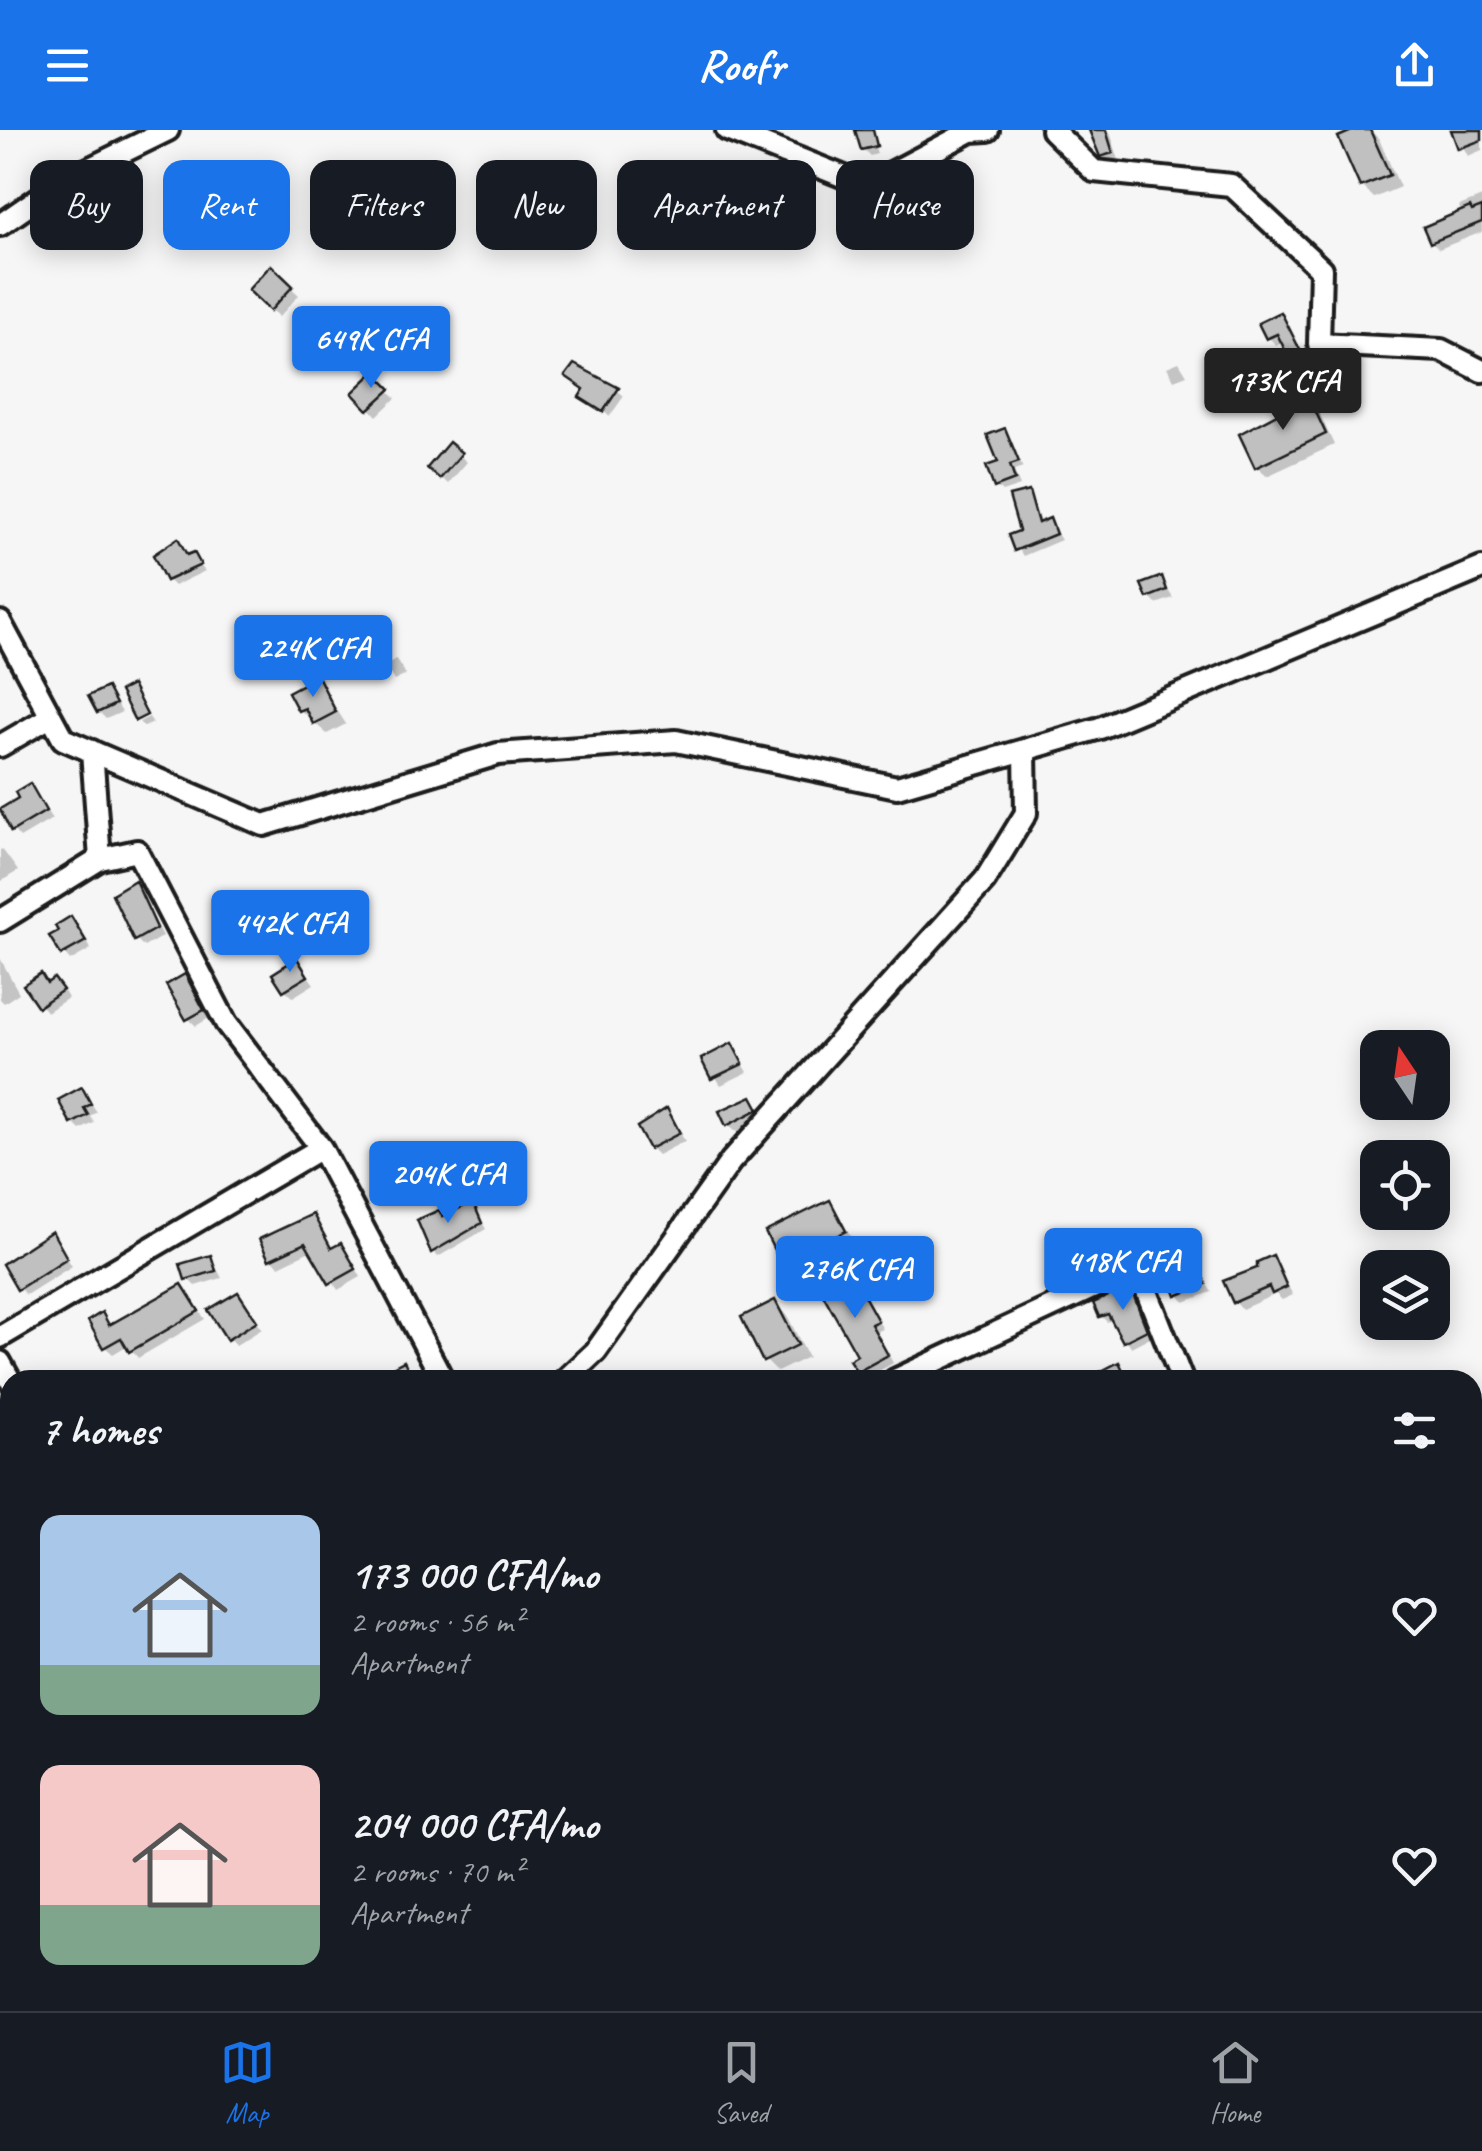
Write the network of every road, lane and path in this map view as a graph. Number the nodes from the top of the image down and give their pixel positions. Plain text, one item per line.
1 (168, 130) edge
2 (727, 130) edge
3 (988, 130) edge
4 (1052, 130) edge
5 (0, 225) edge
6 (1482, 371) edge
7 (1482, 568) edge
8 (0, 622) edge
9 (50, 717) junction
10 (0, 746) edge
11 (1024, 750) junction
12 (92, 752) junction
13 (100, 860) junction
14 (0, 920) edge
15 (322, 1148) junction
16 (0, 1337) edge
17 (438, 1370) edge
18 (576, 1370) edge
19 (916, 1370) edge
20 (1178, 1370) edge

1 - 5 street
2 - 3 street
4 - 6 street
7 - 11 street
8 - 9 street
9 - 10 street
9 - 12 street
11 - 12 street
11 - 18 street
12 - 13 street
13 - 14 street
13 - 15 street
15 - 16 street
15 - 17 street
19 - 20 street

